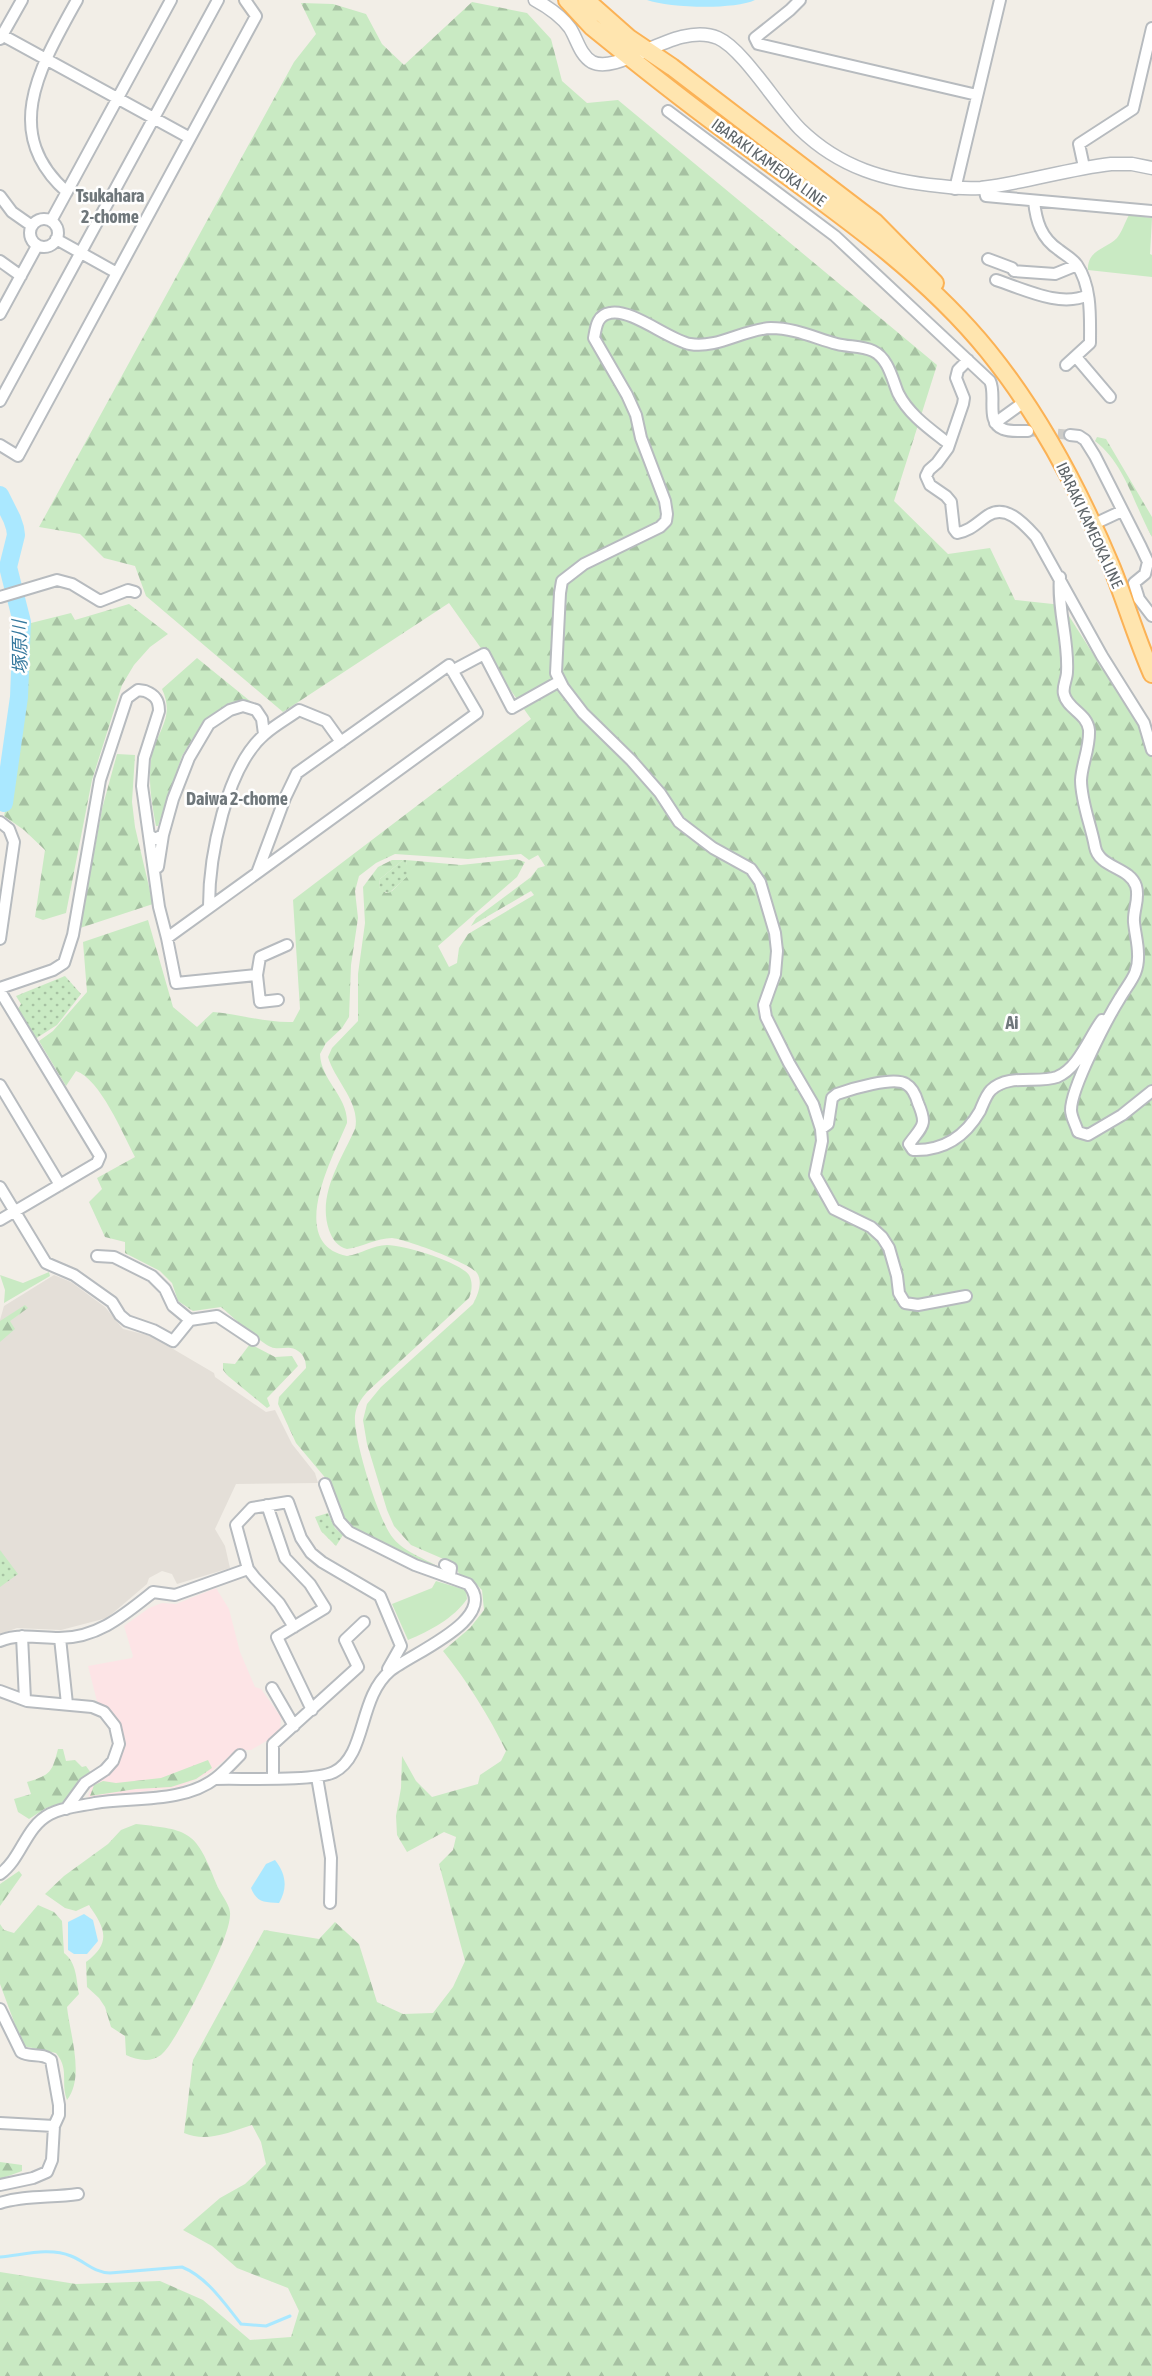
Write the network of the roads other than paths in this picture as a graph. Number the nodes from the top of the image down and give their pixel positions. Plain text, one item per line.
1 (22, 0) edge
2 (77, 0) edge
3 (171, 0) edge
4 (218, 0) edge
5 (245, 0) edge
6 (535, 0) edge
7 (567, 0) edge
8 (586, 0) edge
9 (800, 0) edge
10 (1000, 0) edge
11 (1152, 28) edge
12 (1, 36) edge
13 (646, 51) junction
14 (629, 57) junction
15 (44, 58) junction
16 (977, 95) junction
17 (118, 98) junction
18 (668, 111) dead end
19 (153, 118) junction
20 (190, 138) junction
21 (1084, 167) junction
22 (1152, 168) edge
23 (984, 187) junction
24 (955, 189) junction
25 (67, 192) junction
26 (0, 196) edge
27 (1034, 201) junction
28 (1152, 211) edge
29 (51, 221) junction
30 (32, 226) junction
31 (56, 239) junction
32 (37, 246) junction
33 (80, 253) junction
34 (988, 259) dead end
35 (0, 261) edge
36 (1077, 265) junction
37 (117, 273) junction
38 (21, 276) junction
39 (996, 280) dead end
40 (1088, 295) junction
41 (0, 314) edge
42 (967, 327) junction
43 (1076, 357) junction
44 (968, 360) junction
45 (1066, 365) dead end
46 (1110, 397) dead end
47 (0, 401) edge
48 (1024, 402) junction
49 (994, 423) junction
50 (1028, 431) tunnel mouth
51 (1070, 435) tunnel mouth
52 (949, 444) junction
53 (0, 446) edge
54 (1122, 511) junction
55 (1092, 525) junction
56 (1060, 577) junction
57 (135, 592) dead end
58 (0, 597) edge
59 (1152, 616) edge
60 (452, 671) junction
61 (1152, 674) edge
62 (560, 681) junction
63 (264, 734) junction
64 (341, 742) junction
65 (1152, 750) edge
66 (0, 822) edge
67 (149, 835) junction
68 (163, 835) junction
69 (258, 873) junction
70 (156, 889) junction
71 (209, 906) junction
72 (167, 938) junction
73 (0, 939) edge
74 (287, 945) dead end
75 (257, 975) junction
76 (0, 990) edge
77 (278, 1000) dead end
78 (1110, 1016) junction
79 (0, 1085) edge
80 (1152, 1091) edge
81 (821, 1129) junction
82 (60, 1185) junction
83 (0, 1187) edge
84 (15, 1212) junction
85 (0, 1220) edge
86 (97, 1256) dead end
87 (966, 1296) dead end
88 (190, 1320) junction
89 (253, 1340) dead end
90 (325, 1484) dead end
91 (267, 1505) junction
92 (249, 1569) junction
93 (364, 1622) dead end
94 (294, 1627) junction
95 (22, 1636) junction
96 (60, 1638) junction
97 (0, 1641) edge
98 (384, 1677) junction
99 (272, 1688) dead end
100 (0, 1691) edge
101 (25, 1700) junction
102 (67, 1704) junction
103 (312, 1710) junction
104 (294, 1726) junction
105 (240, 1755) dead end
106 (317, 1777) junction
107 (273, 1778) junction
108 (215, 1779) junction
109 (66, 1809) junction
110 (0, 1874) edge
111 (330, 1903) dead end
112 (0, 2009) edge
113 (0, 2123) edge
114 (54, 2126) junction
115 (0, 2185) edge
116 (78, 2194) dead end
117 (0, 2203) edge

1 - 12 street
2 - 15 street
3 - 17 street
4 - 19 street
5 - 20 street
6 - 14 street
7 - 14 main road, IBARAKI KAMEOKA LINE
8 - 13 main road, IBARAKI KAMEOKA LINE
9 - 16 street
10 - 16 street
11 - 21 street
12 - 15 street
13 - 14 street
13 - 24 street
13 - 42 main road, IBARAKI KAMEOKA LINE
14 - 42 main road, IBARAKI KAMEOKA LINE
15 - 17 street
15 - 25 street
16 - 24 street
17 - 19 street
17 - 25 street
18 - 44 street
19 - 20 street
19 - 33 street
20 - 37 street
21 - 22 street
21 - 23 street
23 - 24 street
23 - 27 street
25 - 29 street
26 - 30 street
27 - 28 street
27 - 36 street
29 - 30 street
29 - 31 street
30 - 32 street
31 - 32 street
31 - 33 street
32 - 38 street
33 - 37 street
33 - 47 street
34 - 36 street
35 - 38 street
36 - 40 street
37 - 53 street
38 - 41 street
39 - 40 street
40 - 43 street
42 - 48 main road, IBARAKI KAMEOKA LINE
43 - 45 street
43 - 46 street
44 - 49 street
44 - 52 street
48 - 49 street
48 - 55 main road, IBARAKI KAMEOKA LINE
49 - 50 street
51 - 54 street
52 - 56 street
52 - 62 street
54 - 55 street
54 - 59 street
55 - 61 main road, IBARAKI KAMEOKA LINE
56 - 65 street
56 - 78 street
57 - 58 street
60 - 62 street
60 - 64 street
60 - 69 street
62 - 81 street
63 - 64 street
63 - 68 street
63 - 71 street
64 - 69 street
66 - 73 street
67 - 68 street
67 - 70 street
67 - 76 street
68 - 70 street
69 - 71 street
70 - 72 street
71 - 72 street
72 - 75 street
74 - 75 street
75 - 77 street
76 - 82 street
78 - 80 street
78 - 81 street
79 - 82 street
81 - 87 street
82 - 84 street
83 - 84 street
84 - 85 street
84 - 88 street
86 - 88 street
88 - 89 street
90 - 98 street
91 - 92 street
91 - 94 street
91 - 98 street
92 - 94 street
92 - 96 street
93 - 103 street
94 - 103 street
95 - 96 street
95 - 97 street
95 - 101 street
96 - 102 street
98 - 106 street
99 - 104 street
100 - 101 street
101 - 102 street
102 - 109 street
103 - 104 street
104 - 107 street
105 - 108 street
106 - 107 street
106 - 111 street
107 - 108 street
108 - 109 street
109 - 110 street
112 - 114 street
113 - 114 street
114 - 115 street
116 - 117 street

